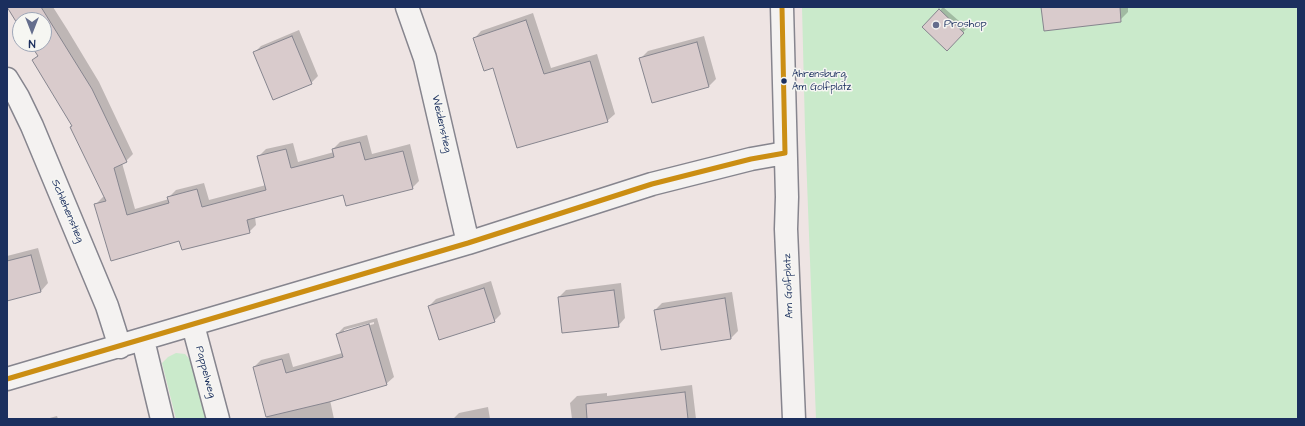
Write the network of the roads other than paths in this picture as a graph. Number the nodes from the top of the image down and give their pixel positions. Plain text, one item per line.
1 (407, 7) edge
2 (782, 7) edge
3 (7, 79) edge
4 (785, 153) junction
5 (468, 243) junction
6 (193, 325) junction
7 (143, 340) junction
8 (120, 347) junction
9 (7, 380) edge
10 (162, 419) edge
11 (218, 419) edge
12 (794, 419) edge

1 - 5 street, Weidenstieg
2 - 4 street, Am Golfplatz
3 - 8 street, Schlehenstieg
4 - 5 street
4 - 12 street, Am Golfplatz
5 - 6 street
6 - 7 street
6 - 11 street, Pappelweg
7 - 8 street
7 - 10 street
8 - 9 street

